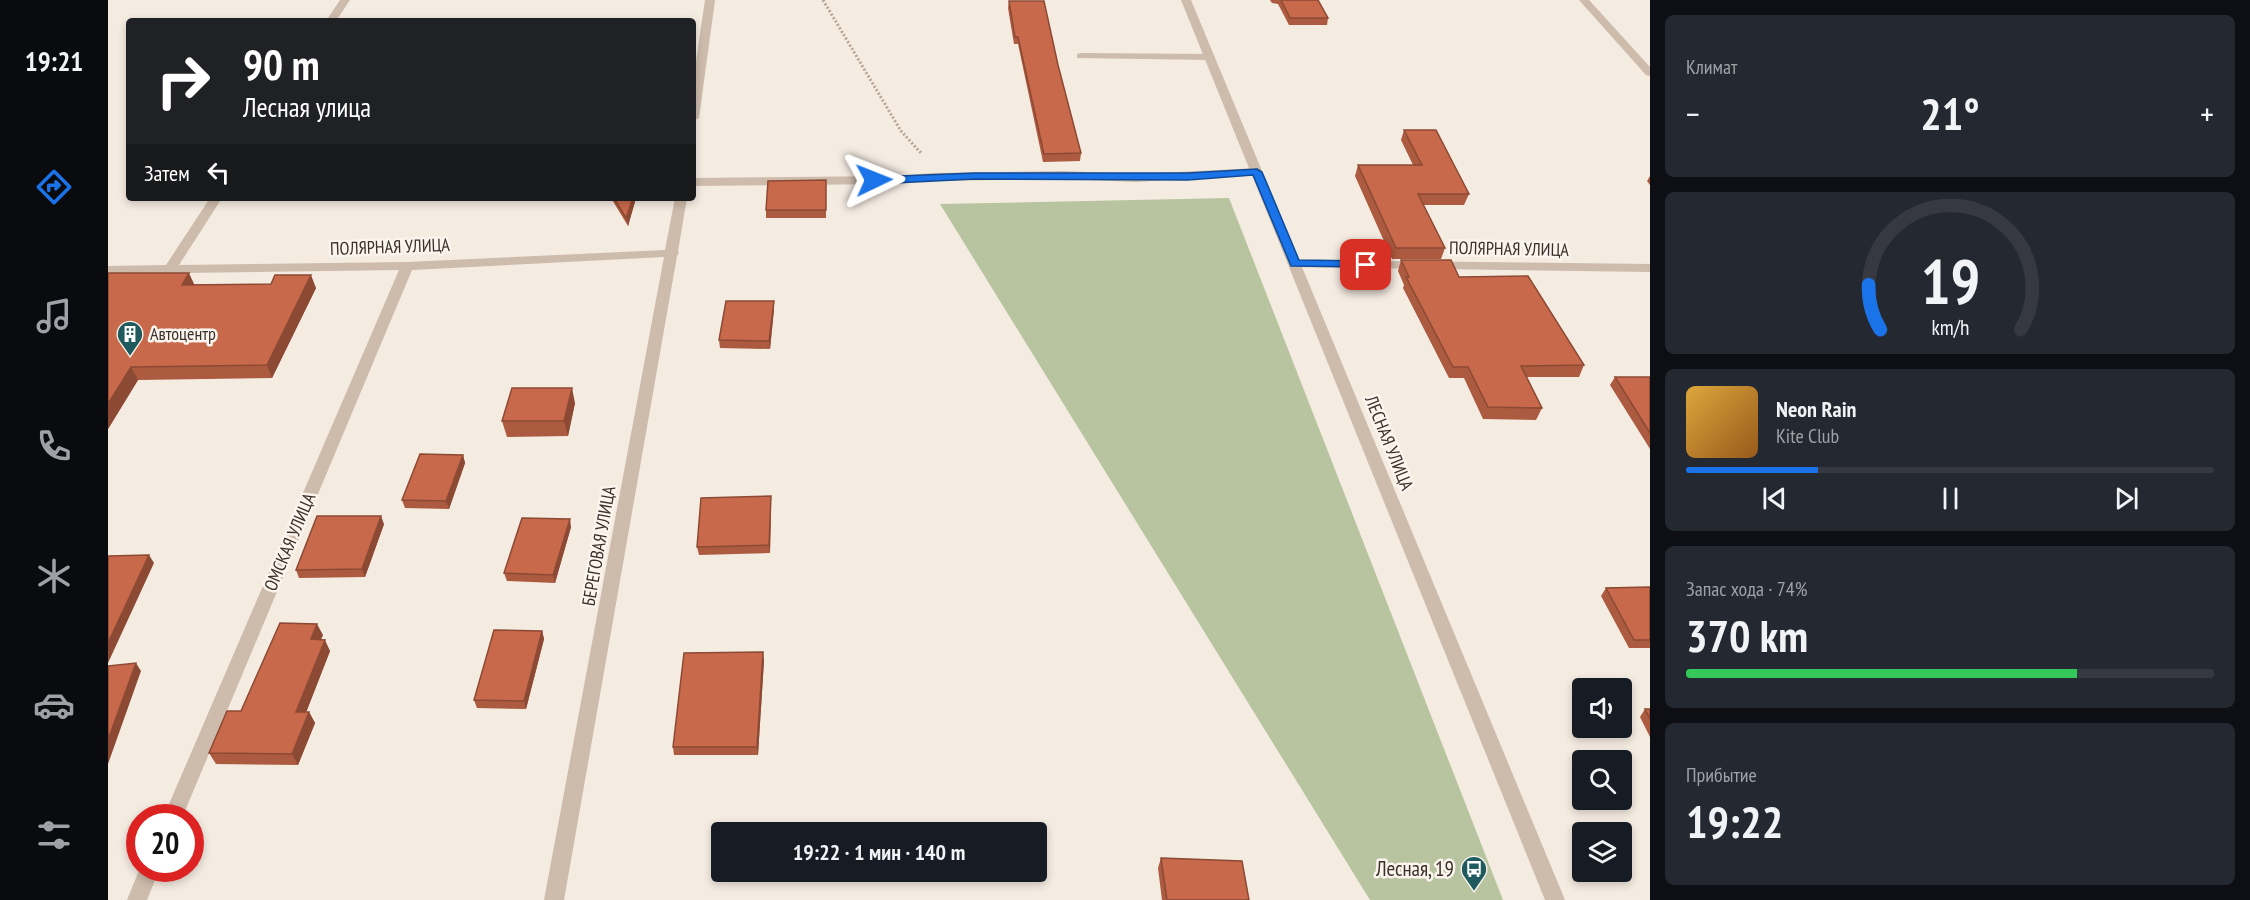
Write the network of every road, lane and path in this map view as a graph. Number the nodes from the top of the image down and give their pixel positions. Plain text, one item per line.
1 (345, 0) edge
2 (710, 0) edge
3 (823, 0) edge
4 (1186, 0) edge
5 (1584, 0) edge
6 (333, 18) edge
7 (1081, 56) dead end
8 (1210, 57) junction
9 (1650, 73) edge
10 (696, 97) edge
11 (1257, 172) junction
12 (931, 177) junction
13 (696, 182) edge
14 (214, 201) edge
15 (681, 201) edge
16 (673, 253) junction
17 (1295, 264) junction
18 (407, 266) junction
19 (1650, 268) edge
20 (108, 270) edge
21 (169, 270) junction
22 (178, 804) edge
23 (144, 882) edge
24 (137, 900) edge
25 (554, 900) edge
26 (1555, 900) edge

1 - 6 street
2 - 10 street
3 - 12 path
4 - 8 street, ЛЕСНАЯ УЛИЦА
5 - 9 street
7 - 8 street
8 - 11 street, ЛЕСНАЯ УЛИЦА
11 - 12 street
11 - 17 street, ЛЕСНАЯ УЛИЦА
12 - 13 street
14 - 21 street
15 - 16 street, БЕРЕГОВАЯ УЛИЦА
16 - 18 street, ПОЛЯРНАЯ УЛИЦА
16 - 25 street, БЕРЕГОВАЯ УЛИЦА
17 - 19 street, ПОЛЯРНАЯ УЛИЦА
17 - 26 street, ЛЕСНАЯ УЛИЦА
18 - 21 street, ПОЛЯРНАЯ УЛИЦА
18 - 22 street, ОМСКАЯ УЛИЦА
20 - 21 street, ПОЛЯРНАЯ УЛИЦА
23 - 24 street

